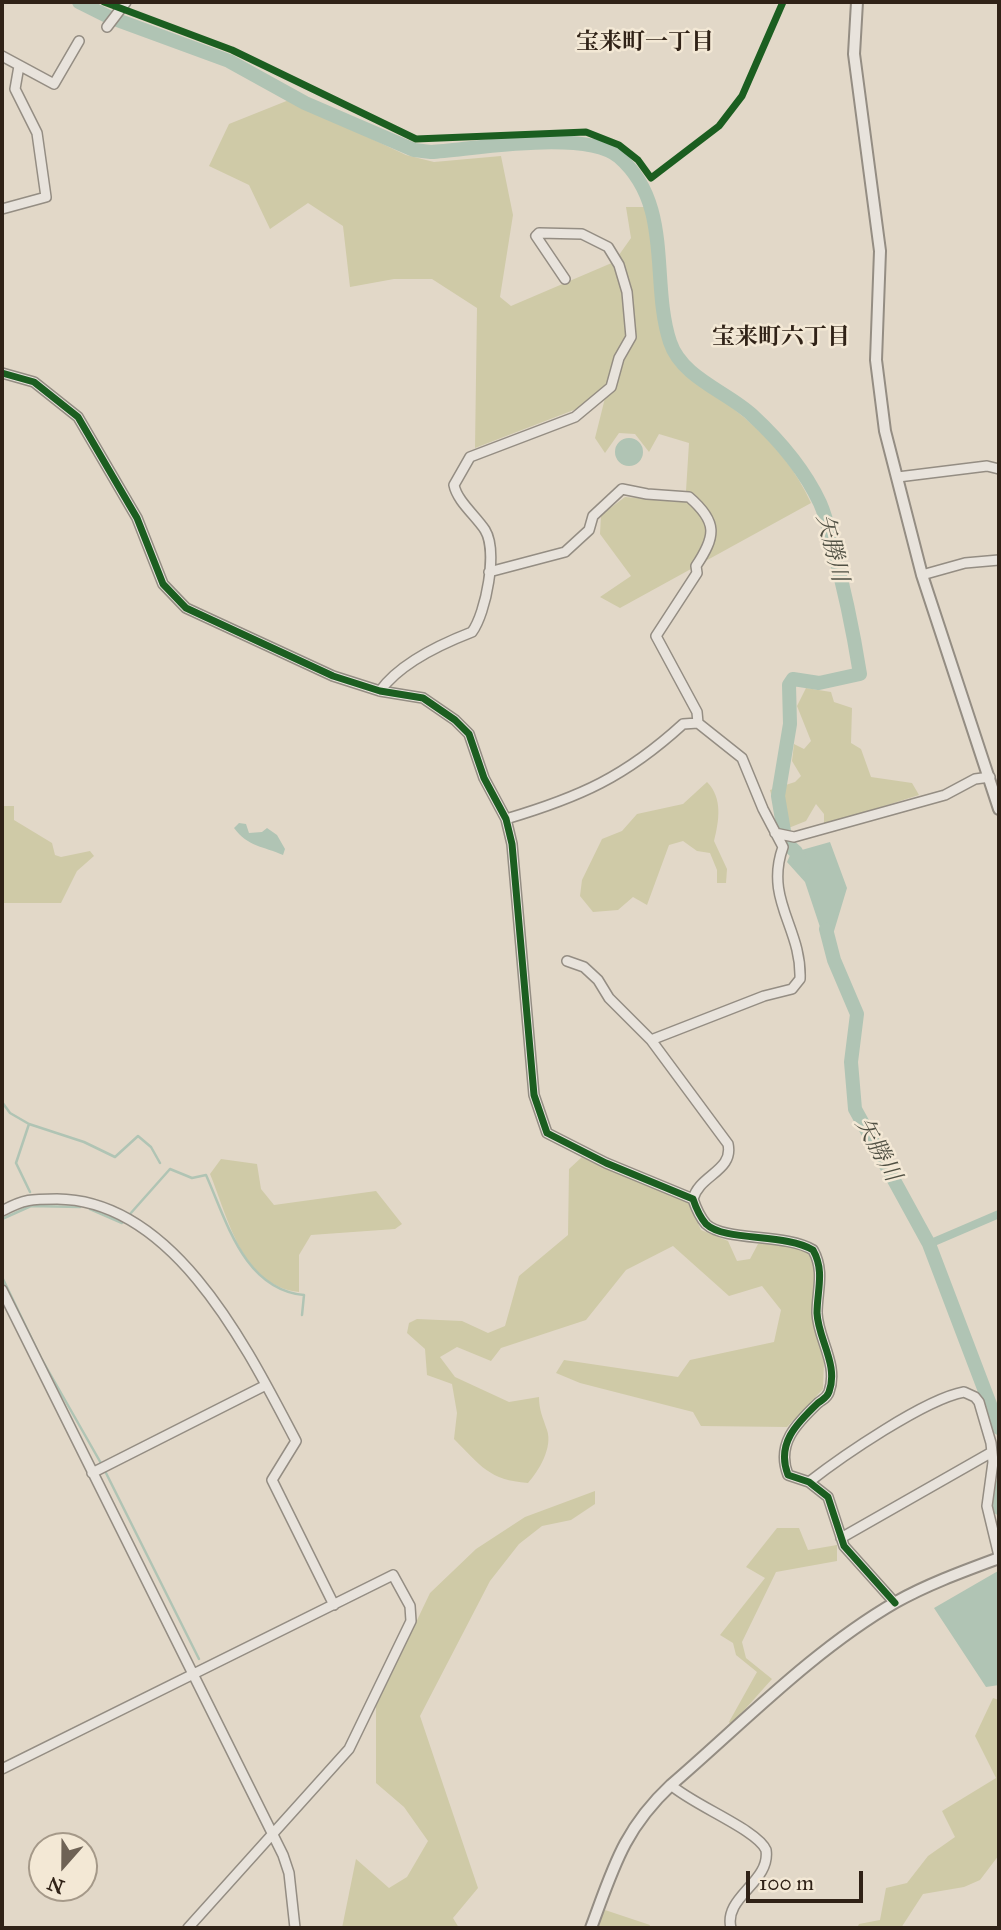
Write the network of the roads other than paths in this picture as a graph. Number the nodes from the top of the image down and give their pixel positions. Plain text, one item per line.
1 (126, 2) edge
2 (858, 2) edge
3 (107, 27) dead end
4 (79, 41) dead end
5 (2, 56) edge
6 (19, 66) junction
7 (2, 209) edge
8 (565, 279) dead end
9 (2, 373) edge
10 (999, 469) edge
11 (898, 477) junction
12 (999, 560) edge
13 (489, 572) junction
14 (922, 575) junction
15 (380, 691) junction
16 (698, 723) junction
17 (990, 777) junction
18 (999, 808) edge
19 (506, 819) junction
20 (775, 833) junction
21 (567, 961) dead end
22 (651, 1040) junction
23 (693, 1199) junction
24 (2, 1211) edge
25 (2, 1290) edge
26 (266, 1385) junction
27 (992, 1452) junction
28 (92, 1473) junction
29 (809, 1482) junction
30 (841, 1538) junction
31 (999, 1557) edge
32 (895, 1603) junction
33 (334, 1605) junction
34 (192, 1675) junction
35 (2, 1769) edge
36 (671, 1785) junction
37 (272, 1835) junction
38 (188, 1928) edge
39 (295, 1928) edge
40 (591, 1928) edge
41 (731, 1928) edge

1 - 3 street
2 - 11 street
4 - 6 street
5 - 6 street
6 - 7 street
8 - 13 street
9 - 15 street
10 - 11 street
11 - 14 street
12 - 14 street
13 - 15 street
13 - 16 street
14 - 17 street
15 - 19 street
16 - 19 street
16 - 20 street
17 - 18 street
17 - 20 street
19 - 23 street
20 - 22 street
21 - 22 street
22 - 23 street
23 - 29 street
24 - 26 street
25 - 28 street
26 - 28 street
26 - 33 street
27 - 29 street
27 - 30 street
27 - 31 street
28 - 34 street
29 - 30 street
30 - 32 street
31 - 32 street
32 - 36 street
33 - 34 street
33 - 37 street
34 - 35 street
34 - 37 street
36 - 40 street
36 - 41 street
37 - 38 street
37 - 39 street

